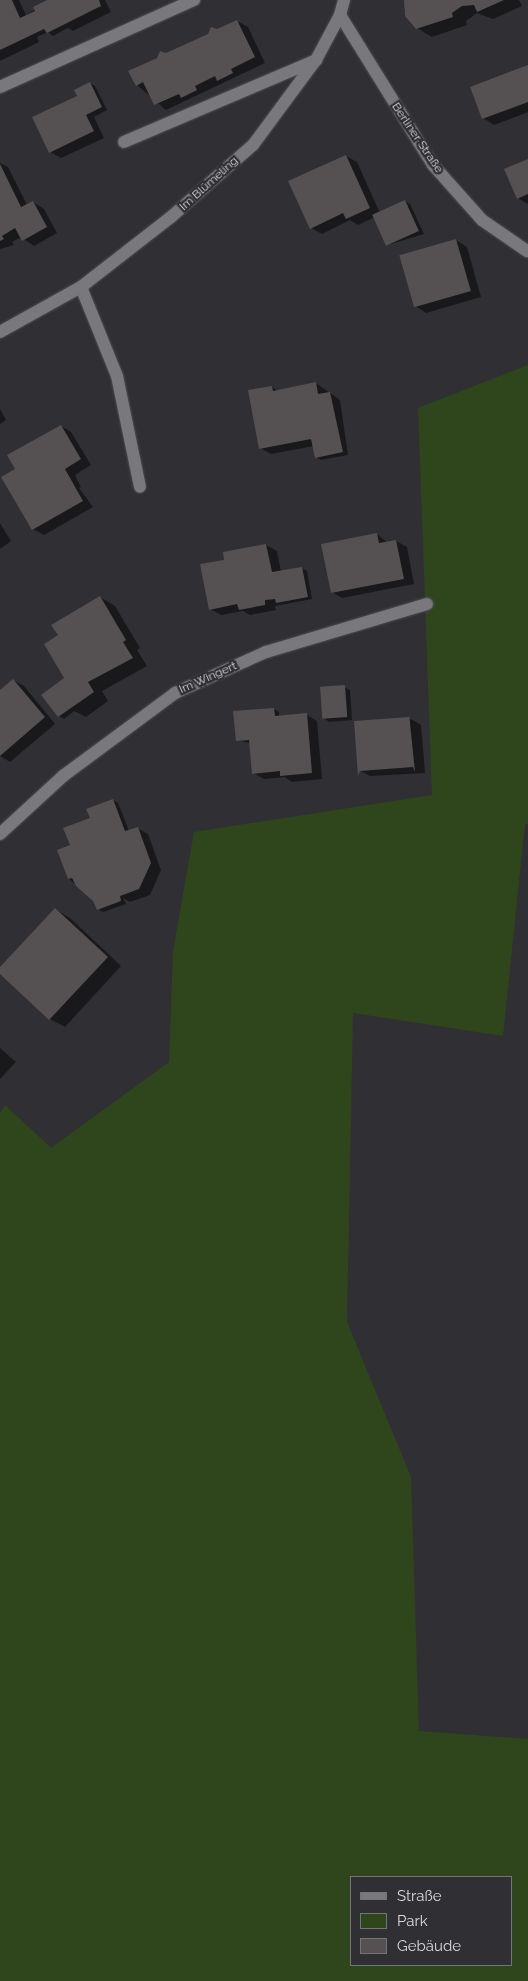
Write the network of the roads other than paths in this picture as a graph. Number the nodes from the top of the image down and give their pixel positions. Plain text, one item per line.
1 (194, 0) edge
2 (344, 0) edge
3 (340, 16) junction
4 (316, 60) junction
5 (0, 87) edge
6 (124, 142) dead end
7 (527, 251) edge
8 (81, 287) junction
9 (0, 332) edge
10 (140, 487) dead end
11 (427, 604) dead end
12 (0, 834) edge

1 - 5 street
2 - 3 street
3 - 4 street, Im Blümeling
3 - 7 street, Berliner Straße
4 - 6 street
4 - 8 street, Im Blümeling
8 - 9 street, Im Blümeling
8 - 10 street
11 - 12 street, Im Wingert

